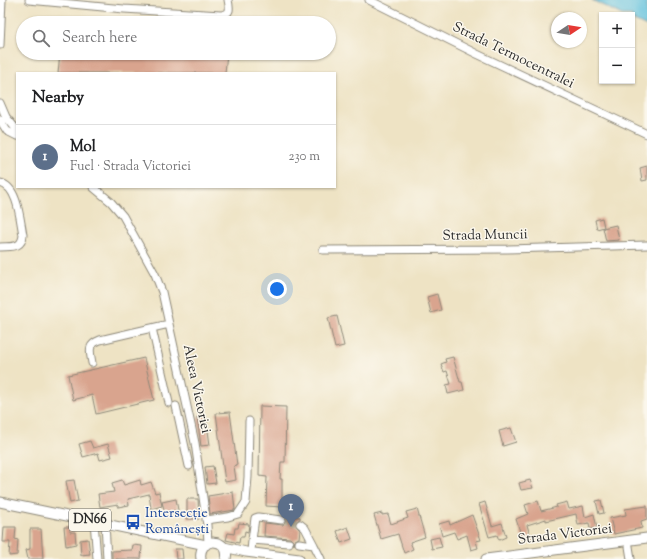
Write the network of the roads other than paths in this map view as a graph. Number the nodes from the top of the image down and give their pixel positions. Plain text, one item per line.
1 (2, 0) edge
2 (29, 0) edge
3 (228, 0) edge
4 (369, 0) edge
5 (0, 45) edge
6 (0, 103) edge
7 (0, 123) edge
8 (16, 129) edge
9 (647, 134) edge
10 (16, 136) edge
11 (0, 183) edge
12 (94, 188) edge
13 (647, 246) edge
14 (0, 247) edge
15 (323, 250) dead end
16 (169, 324) junction
17 (152, 328) junction
18 (92, 363) dead end
19 (169, 403) dead end
20 (176, 406) dead end
21 (249, 421) dead end
22 (189, 466) dead end
23 (0, 502) edge
24 (281, 520) tunnel mouth
25 (94, 521) junction
26 (105, 523) junction
27 (207, 523) junction
28 (300, 524) tunnel mouth
29 (647, 538) edge
30 (181, 539) junction
31 (252, 540) junction
32 (628, 540) junction
33 (210, 543) junction
34 (289, 543) dead end
35 (299, 543) dead end
36 (314, 545) junction
37 (224, 547) junction
38 (248, 552) junction
39 (201, 557) edge
40 (97, 559) edge
41 (107, 559) edge
42 (226, 559) edge
43 (230, 559) edge
44 (299, 559) edge
45 (321, 559) edge
46 (486, 559) edge
47 (631, 559) edge

1 - 5 street
2 - 3 street
4 - 9 street, Strada Termocentralei
6 - 8 street
7 - 10 street
11 - 14 street
12 - 16 street, Aleea Victoriei
13 - 15 street, Strada Muncii
16 - 17 street
16 - 27 street, Aleea Victoriei
17 - 18 street
17 - 19 street
20 - 22 street
21 - 27 street
23 - 25 main road, DN66
24 - 31 street
25 - 26 main road, DN66
25 - 40 street
26 - 30 main road, DN66
26 - 41 street
27 - 33 street, Aleea Victoriei
28 - 36 street
29 - 32 main road, Strada Victoriei
30 - 33 main road, DN66
30 - 39 main road, DN66
31 - 34 street
31 - 38 street
32 - 46 main road, Strada Victoriei
32 - 47 street
33 - 37 main road, DN66
33 - 39 main road, DN66
35 - 36 street
36 - 45 street
37 - 38 main road, DN66
37 - 42 main road
38 - 43 main road
38 - 44 main road, DN66

